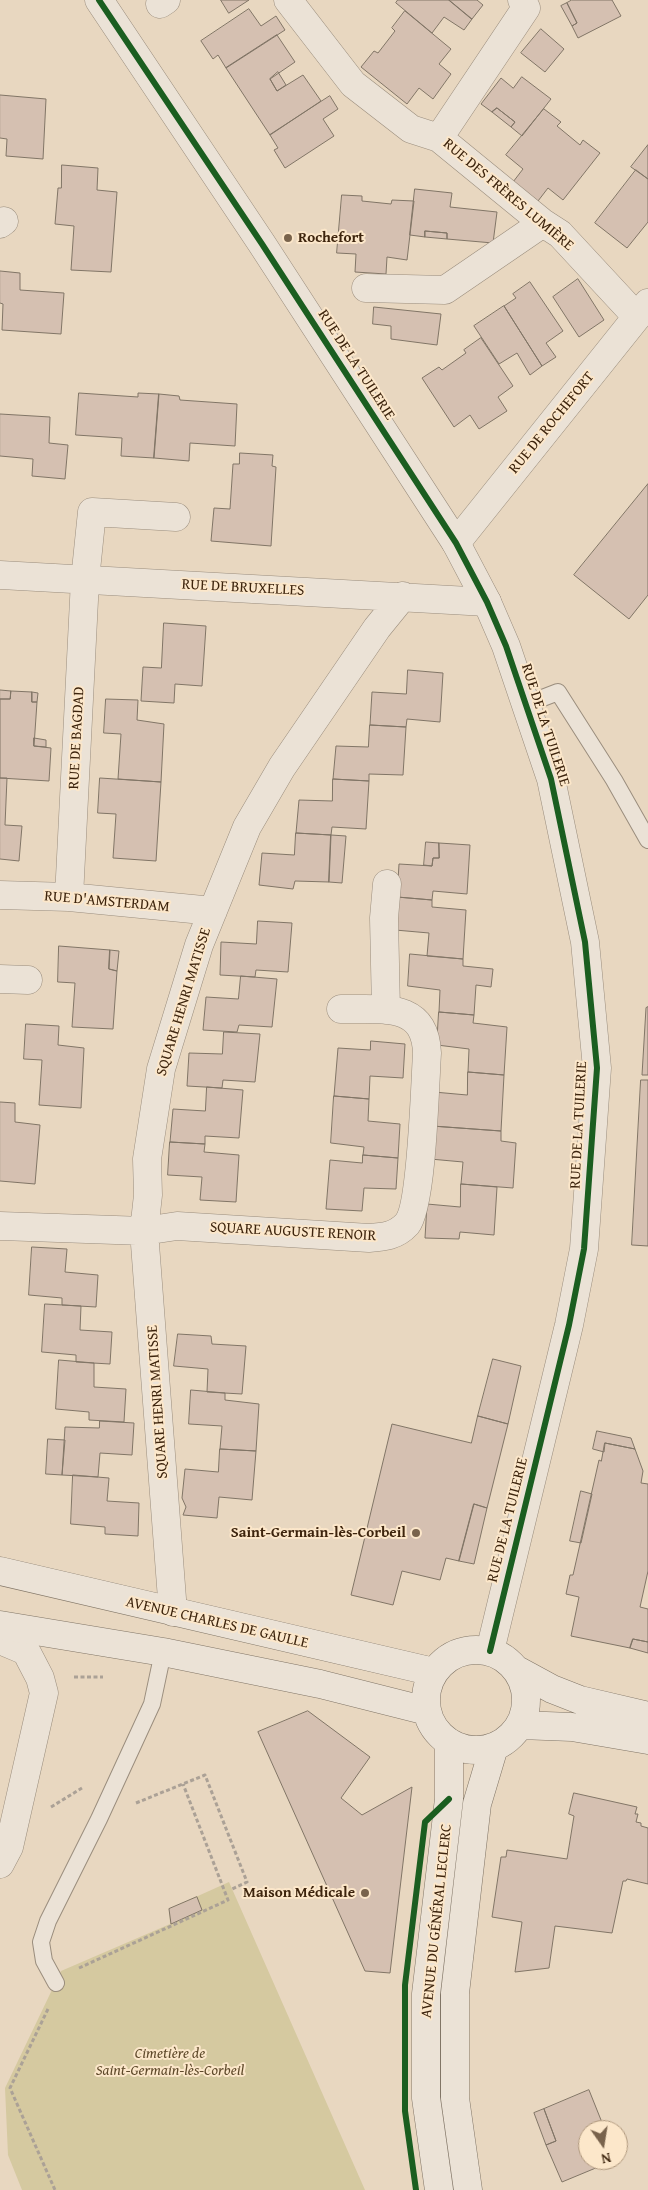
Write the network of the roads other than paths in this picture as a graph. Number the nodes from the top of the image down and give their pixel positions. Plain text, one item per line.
1 (99, 0) edge
2 (288, 0) edge
3 (522, 0) edge
4 (439, 138) junction
5 (543, 223) junction
6 (366, 288) dead end
7 (643, 310) edge
8 (176, 517) dead end
9 (456, 543) junction
10 (0, 575) edge
11 (85, 580) junction
12 (403, 596) junction
13 (487, 602) junction
14 (527, 704) junction
15 (648, 840) edge
16 (387, 884) dead end
17 (69, 897) junction
18 (0, 901) edge
19 (213, 911) junction
20 (0, 979) edge
21 (28, 980) dead end
22 (341, 1009) dead end
23 (386, 1010) junction
24 (0, 1226) edge
25 (144, 1231) junction
26 (0, 1571) edge
27 (173, 1612) junction
28 (0, 1625) edge
29 (0, 1640) edge
30 (490, 1651) junction
31 (163, 1652) junction
32 (517, 1670) junction
33 (434, 1672) junction
34 (427, 1711) junction
35 (648, 1716) edge
36 (520, 1725) junction
37 (648, 1740) edge
38 (449, 1742) junction
39 (494, 1747) junction
40 (0, 1864) edge
41 (56, 1983) dead end
42 (439, 2190) edge
43 (468, 2190) edge

1 - 9 street, RUE DE LA TUILERIE
2 - 4 street, RUE DES FRÈRES LUMIÈRE
3 - 4 street
4 - 5 street, RUE DES FRÈRES LUMIÈRE
5 - 6 street
5 - 7 street, RUE DES FRÈRES LUMIÈRE
7 - 9 street, RUE DE ROCHEFORT
8 - 11 street, RUE DE BAGDAD
9 - 13 street, RUE DE LA TUILERIE
10 - 11 street, RUE DE BRUXELLES
11 - 12 street, RUE DE BRUXELLES
11 - 17 street, RUE DE BAGDAD
12 - 13 street, RUE DE BRUXELLES
12 - 19 street, SQUARE HENRI MATISSE
13 - 14 street, RUE DE LA TUILERIE
14 - 15 lane
14 - 30 street, RUE DE LA TUILERIE
16 - 23 street
17 - 18 street, RUE D'AMSTERDAM
17 - 19 street, RUE D'AMSTERDAM
19 - 25 street, SQUARE HENRI MATISSE
20 - 21 street
22 - 23 street, SQUARE AUGUSTE RENOIR
23 - 25 street, SQUARE AUGUSTE RENOIR
24 - 25 street, SQUARE AUGUSTE RENOIR
25 - 27 street, SQUARE HENRI MATISSE
26 - 27 street, AVENUE CHARLES DE GAULLE
27 - 33 street, AVENUE CHARLES DE GAULLE
28 - 31 street
29 - 40 street
30 - 32 street
30 - 33 street
31 - 34 street
31 - 41 lane
32 - 35 street
32 - 36 street
33 - 34 street
34 - 38 street
36 - 37 street
36 - 39 street
38 - 39 street
38 - 42 street, AVENUE DU GÉNÉRAL LECLERC
39 - 43 street, AVENUE DU GÉNÉRAL LECLERC

